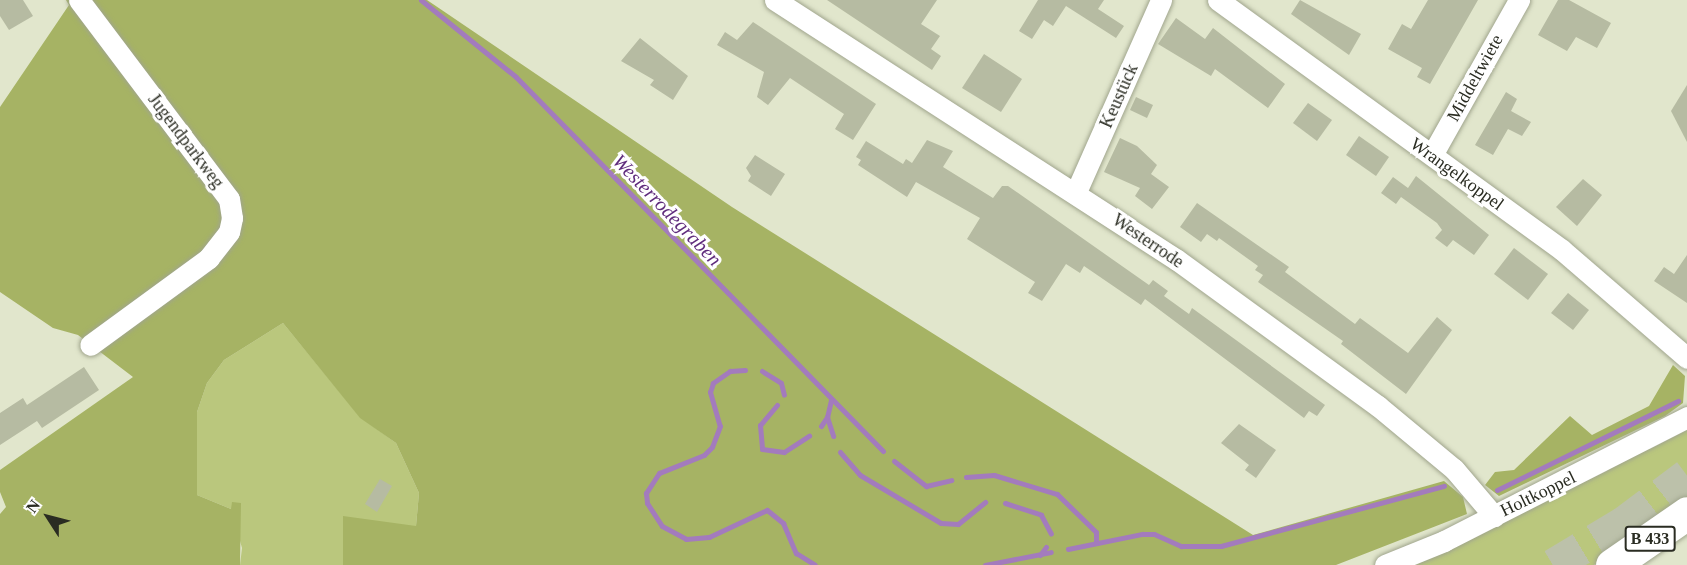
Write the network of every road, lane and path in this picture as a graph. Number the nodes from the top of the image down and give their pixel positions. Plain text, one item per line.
1 (79, 0) edge
2 (775, 0) edge
3 (1161, 0) edge
4 (1218, 0) edge
5 (1519, 0) edge
6 (1432, 155) junction
7 (1076, 192) junction
8 (90, 345) dead end
9 (1687, 358) edge
10 (1687, 417) edge
11 (1687, 513) edge
12 (1494, 516) junction
13 (1385, 565) edge
14 (1612, 565) edge

1 - 8 street, Jugendparkweg
2 - 7 street, Westerrode
3 - 7 street, Keustück
4 - 6 street, Wrangelkoppel
5 - 6 street, Middeltwiete
6 - 9 street, Wrangelkoppel
7 - 12 street, Westerrode
10 - 12 street, Holtkoppel
11 - 14 highway, B 433
12 - 13 street, Holtkoppel

